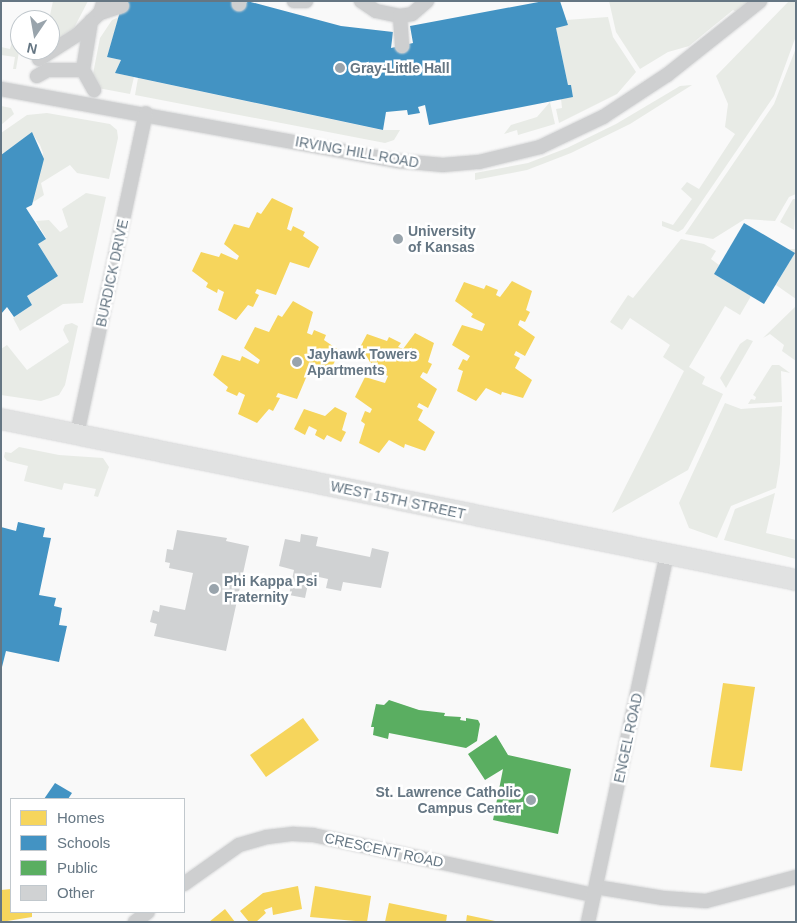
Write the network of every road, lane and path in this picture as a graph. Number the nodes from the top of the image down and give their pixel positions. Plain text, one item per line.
1 (294, 1) edge
2 (306, 1) edge
3 (361, 1) edge
4 (427, 1) edge
5 (760, 1) edge
6 (122, 6) dead end
7 (98, 12) edge
8 (400, 16) junction
9 (60, 45) edge
10 (402, 46) dead end
11 (83, 70) junction
12 (37, 76) dead end
13 (1, 90) edge
14 (94, 90) dead end
15 (146, 113) junction
16 (1, 419) edge
17 (78, 434) junction
18 (667, 555) junction
19 (796, 580) edge
20 (796, 877) edge
21 (185, 883) edge
22 (595, 891) junction
23 (147, 913) edge
24 (135, 922) edge
25 (588, 922) edge

1 - 2 street
3 - 8 street
4 - 8 street
5 - 15 street, IRVING HILL ROAD
6 - 7 street
7 - 9 street
7 - 11 street
8 - 10 street
11 - 12 street
11 - 14 street
13 - 15 street, IRVING HILL ROAD
15 - 17 street, BURDICK DRIVE
16 - 17 street, WEST 15TH STREET
17 - 18 street, WEST 15TH STREET
18 - 19 street, WEST 15TH STREET
18 - 22 street, ENGEL ROAD
20 - 22 street, CRESCENT ROAD
21 - 22 street, CRESCENT ROAD
22 - 25 street, ENGEL ROAD
23 - 24 street

